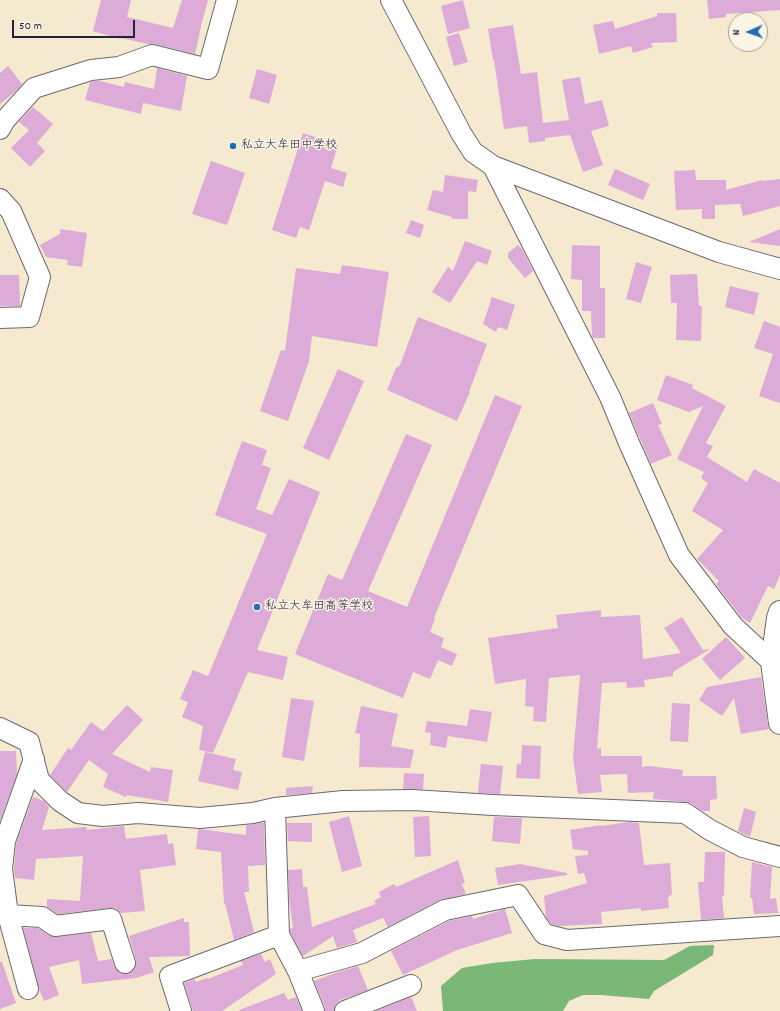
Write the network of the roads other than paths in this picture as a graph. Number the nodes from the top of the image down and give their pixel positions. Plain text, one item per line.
1 (228, 0) edge
2 (391, 0) edge
3 (0, 129) edge
4 (493, 166) junction
5 (0, 198) edge
6 (780, 269) edge
7 (0, 318) edge
8 (779, 616) edge
9 (776, 650) edge
10 (780, 722) edge
11 (0, 728) edge
12 (34, 759) junction
13 (275, 808) junction
14 (780, 857) edge
15 (8, 915) junction
16 (780, 926) edge
17 (279, 934) junction
18 (125, 963) dead end
19 (298, 971) junction
20 (411, 985) dead end
21 (28, 989) dead end
22 (181, 1011) edge
23 (314, 1011) edge
24 (345, 1011) edge

1 - 3 street
2 - 4 street
4 - 6 street
4 - 9 street
5 - 7 street
8 - 9 main road
9 - 10 main road
11 - 12 street
12 - 13 street
12 - 15 street
13 - 14 street
13 - 17 street
15 - 18 street
15 - 21 street
16 - 19 street
17 - 19 street
17 - 22 street
19 - 23 street
20 - 24 street

